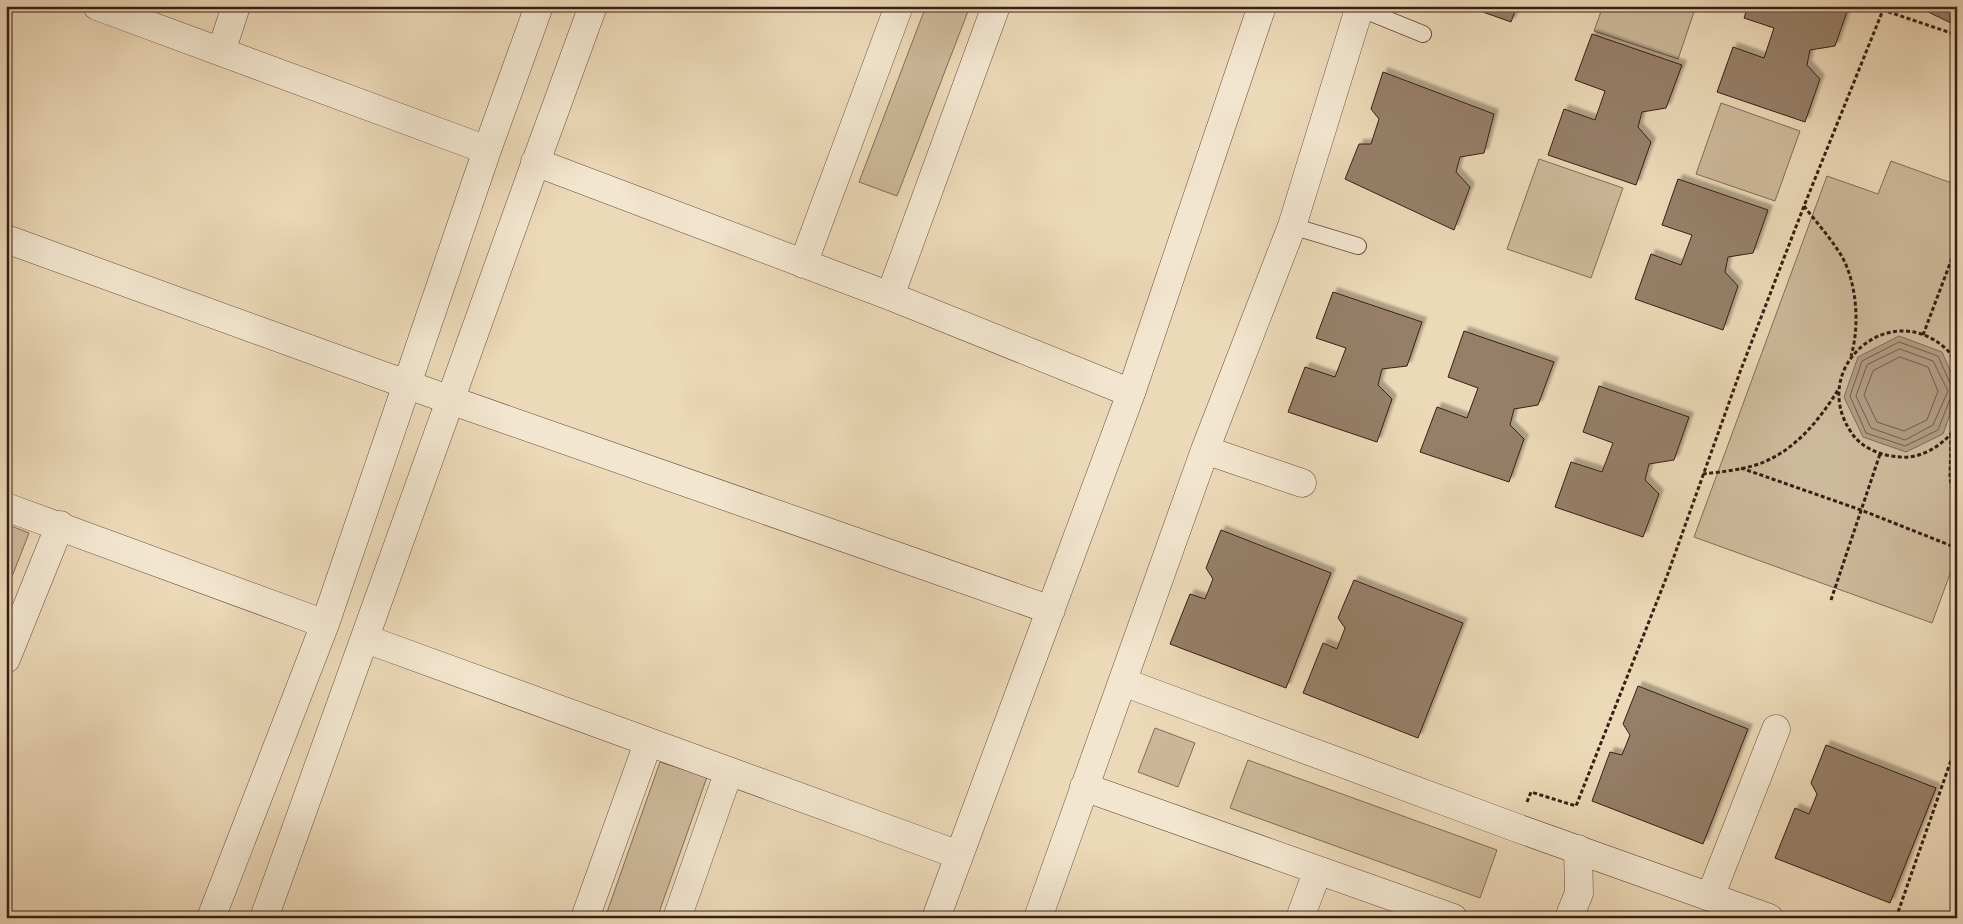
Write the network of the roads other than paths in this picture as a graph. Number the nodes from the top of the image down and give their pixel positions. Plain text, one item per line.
1 (97, 6) edge
2 (236, 6) edge
3 (540, 6) edge
4 (593, 6) edge
5 (899, 6) edge
6 (996, 6) edge
7 (1262, 6) edge
8 (1359, 7) edge
9 (141, 14) edge
10 (1424, 34) dead end
11 (221, 52) junction
12 (487, 150) junction
13 (535, 162) junction
14 (1292, 226) junction
15 (6, 239) edge
16 (1358, 246) dead end
17 (803, 264) junction
18 (890, 296) junction
19 (405, 384) junction
20 (1131, 394) junction
21 (450, 400) junction
22 (1205, 450) junction
23 (1302, 483) dead end
24 (6, 507) edge
25 (60, 526) junction
26 (1051, 610) junction
27 (324, 624) junction
28 (366, 639) junction
29 (6, 659) edge
30 (1123, 682) junction
31 (1776, 729) dead end
32 (648, 743) junction
33 (729, 771) junction
34 (1084, 787) junction
35 (1578, 848) junction
36 (960, 855) junction
37 (1318, 870) junction
38 (1710, 897) junction
39 (211, 918) edge
40 (264, 918) edge
41 (585, 918) edge
42 (677, 918) edge
43 (936, 918) edge
44 (1038, 918) edge
45 (1300, 918) edge
46 (1453, 918) edge
47 (1569, 918) edge
48 (1769, 918) edge

1 - 9 street
2 - 11 street
3 - 12 street
4 - 13 street
5 - 17 street
6 - 18 street
7 - 20 street
8 - 10 lane
8 - 14 street
9 - 11 street
11 - 12 street
12 - 19 street
13 - 17 street
13 - 21 street
14 - 16 lane
14 - 22 street
15 - 19 street
17 - 18 street
18 - 20 street
19 - 21 street
19 - 27 street
20 - 26 street
21 - 26 street
21 - 28 street
22 - 23 street
22 - 30 street
24 - 25 street
25 - 27 street
25 - 29 street
26 - 36 street
27 - 39 street
28 - 32 street
28 - 40 street
30 - 34 street
30 - 35 street
31 - 38 street
32 - 33 street
32 - 41 street
33 - 36 street
33 - 42 street
34 - 37 street
34 - 44 street
35 - 38 street
35 - 47 street
36 - 43 street
37 - 45 street
37 - 46 street
38 - 48 street

